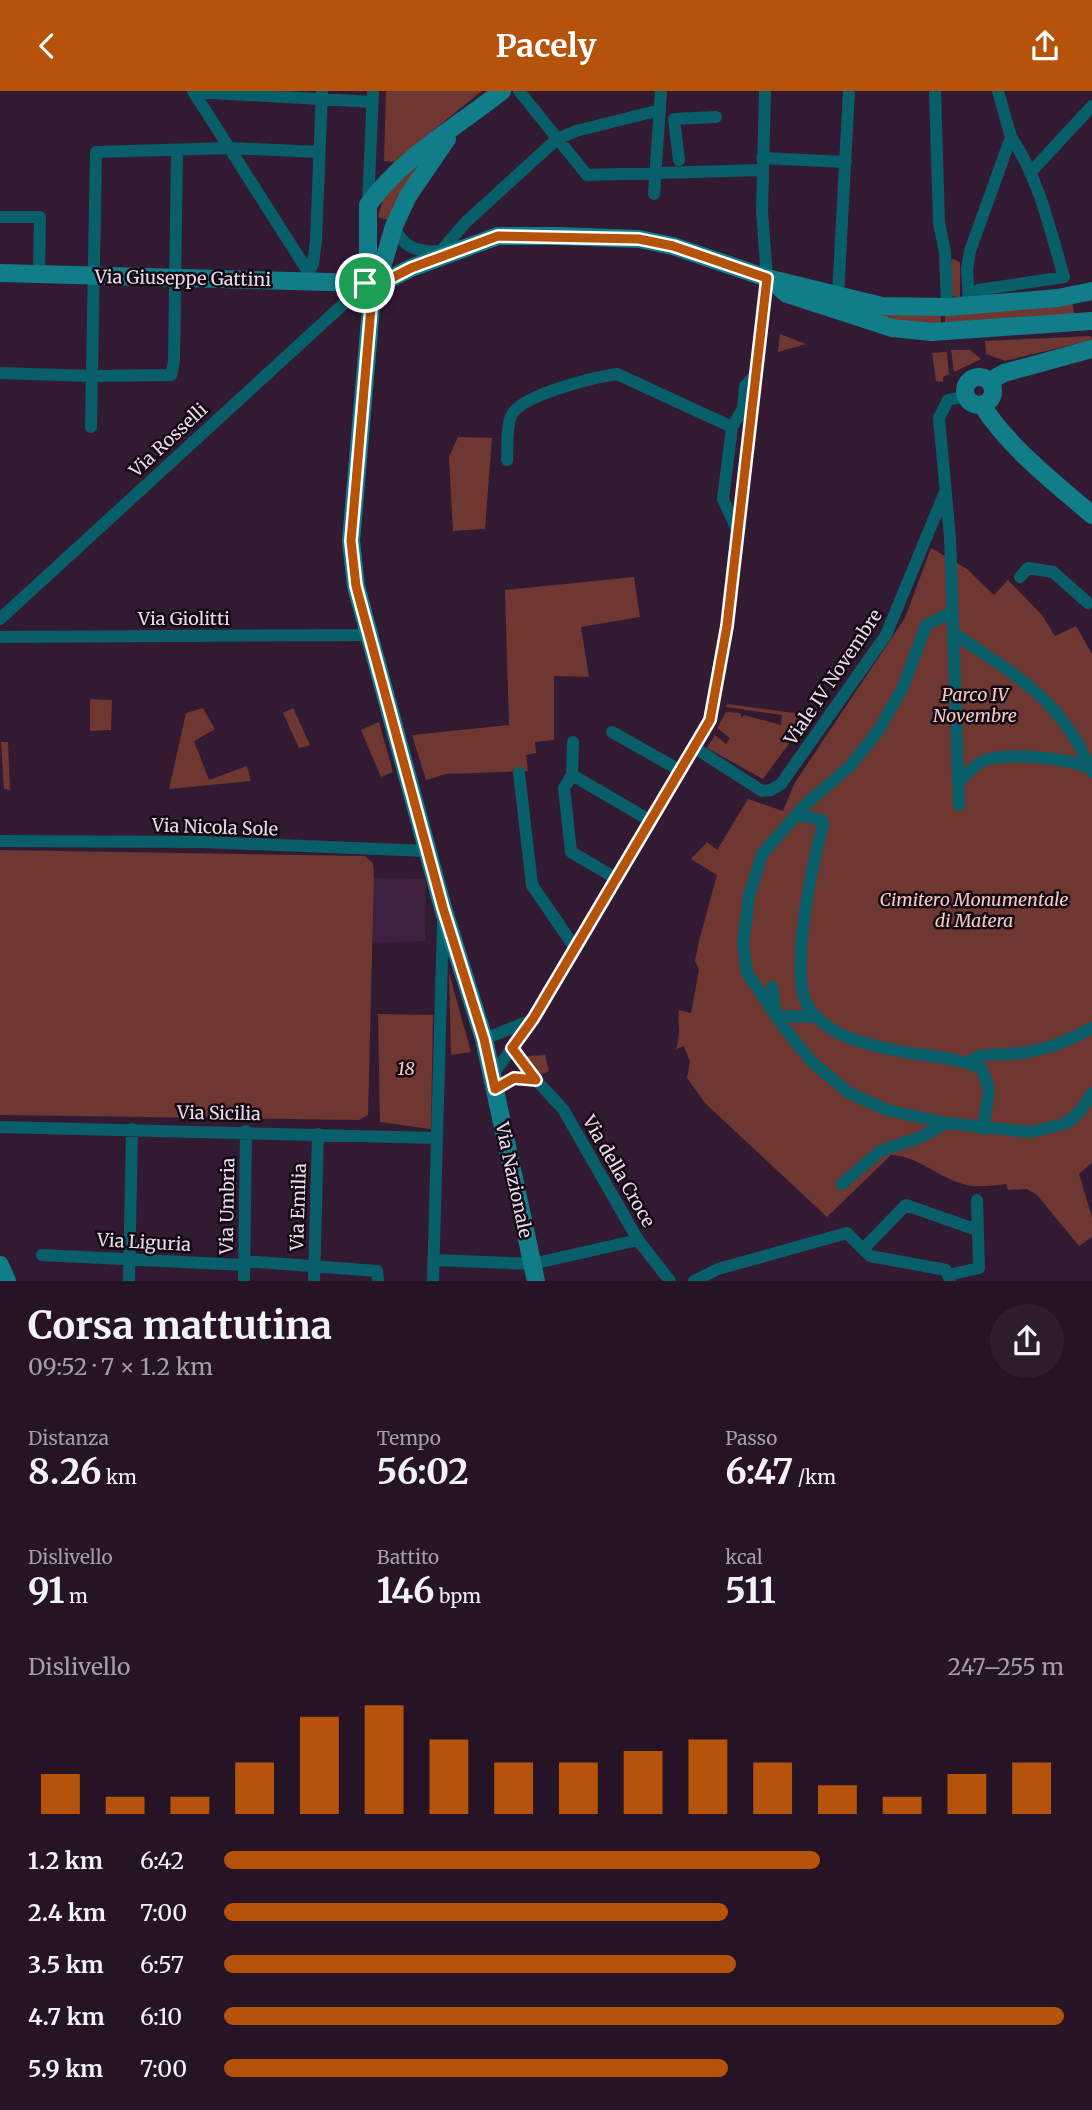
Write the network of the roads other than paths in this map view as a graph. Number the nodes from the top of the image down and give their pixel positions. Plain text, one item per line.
1 (194, 91) edge
2 (502, 91) edge
3 (519, 91) edge
4 (765, 91) edge
5 (849, 91) edge
6 (935, 91) edge
7 (998, 91) edge
8 (661, 93) edge
9 (269, 94) edge
10 (322, 95) edge
11 (373, 97) edge
12 (1092, 106) edge
13 (659, 116) junction
14 (716, 117) dead end
15 (674, 123) junction
16 (455, 127) junction
17 (1011, 137) junction
18 (557, 139) junction
19 (676, 141) junction
20 (651, 144) junction
21 (230, 148) junction
22 (177, 150) junction
23 (320, 152) junction
24 (679, 160) dead end
25 (846, 162) junction
26 (762, 164) junction
27 (1030, 173) junction
28 (654, 174) junction
29 (654, 194) dead end
30 (368, 205) junction
31 (0, 217) edge
32 (394, 226) junction
33 (449, 250) junction
34 (970, 251) junction
35 (945, 252) junction
36 (0, 273) edge
37 (39, 274) junction
38 (92, 276) junction
39 (311, 276) junction
40 (174, 278) junction
41 (767, 278) junction
42 (371, 286) junction
43 (1092, 291) edge
44 (838, 295) junction
45 (974, 298) junction
46 (947, 307) junction
47 (1090, 322) edge
48 (1092, 349) edge
49 (757, 372) junction
50 (0, 373) edge
51 (91, 376) junction
52 (990, 381) junction
53 (966, 396) junction
54 (982, 405) junction
55 (91, 427) dead end
56 (733, 427) junction
57 (506, 460) dead end
58 (945, 492) junction
59 (1092, 515) edge
60 (738, 533) junction
61 (1020, 577) dead end
62 (1087, 603) edge
63 (952, 611) junction
64 (0, 619) edge
65 (953, 633) junction
66 (368, 635) junction
67 (0, 637) edge
68 (612, 732) dead end
69 (573, 742) dead end
70 (695, 748) junction
71 (681, 771) junction
72 (1091, 771) edge
73 (519, 773) dead end
74 (572, 775) junction
75 (958, 783) junction
76 (959, 805) dead end
77 (798, 815) junction
78 (651, 821) junction
79 (0, 841) edge
80 (428, 851) junction
81 (617, 879) junction
82 (443, 908) junction
83 (575, 948) junction
84 (772, 988) dead end
85 (776, 1016) junction
86 (816, 1017) junction
87 (533, 1019) junction
88 (1092, 1028) edge
89 (484, 1039) junction
90 (512, 1048) junction
91 (969, 1064) junction
92 (536, 1080) junction
93 (494, 1082) junction
94 (1092, 1093) edge
95 (946, 1123) junction
96 (0, 1127) edge
97 (132, 1129) junction
98 (983, 1129) junction
99 (246, 1131) junction
100 (318, 1134) junction
101 (437, 1138) junction
102 (842, 1184) dead end
103 (977, 1200) dead end
104 (976, 1230) junction
105 (638, 1240) junction
106 (863, 1249) junction
107 (42, 1255) dead end
108 (131, 1259) junction
109 (434, 1260) junction
110 (244, 1263) junction
111 (314, 1264) junction
112 (0, 1265) edge
113 (534, 1272) edge
114 (378, 1276) edge
115 (949, 1278) edge
116 (8, 1280) edge
117 (129, 1280) edge
118 (244, 1280) edge
119 (314, 1280) edge
120 (433, 1280) edge
121 (670, 1280) edge
122 (694, 1280) edge

1 - 9 street
1 - 21 street
2 - 16 street
3 - 18 street
4 - 26 street
5 - 25 street
6 - 35 street
7 - 17 street
8 - 13 street
9 - 10 street
10 - 11 street
10 - 23 street
11 - 30 street
12 - 27 street
13 - 15 street
13 - 18 street
13 - 20 street
14 - 15 street
15 - 19 street
16 - 30 street
16 - 32 street
17 - 27 street
17 - 34 street
18 - 28 street
18 - 33 street
19 - 20 street
19 - 24 street
20 - 28 street
21 - 22 street
21 - 23 street
21 - 39 street
22 - 38 street
22 - 40 street
23 - 39 street
25 - 26 street
25 - 44 street
26 - 28 street
26 - 41 street
27 - 45 street
28 - 29 street
30 - 42 street
31 - 37 street
32 - 33 street
32 - 42 street
33 - 41 street
33 - 42 street
34 - 35 street
34 - 45 street
35 - 46 street
36 - 37 street, Via Giuseppe Gattini
37 - 38 street, Via Giuseppe Gattini
38 - 40 street, Via Giuseppe Gattini
38 - 51 street
39 - 40 street, Via Giuseppe Gattini
39 - 42 street, Via Giuseppe Gattini
40 - 51 street
41 - 44 street
41 - 47 street
41 - 49 street
42 - 64 street, Via Rosselli
42 - 66 street, Via Nazionale
43 - 45 street
44 - 46 street
45 - 46 street
48 - 52 street
49 - 56 street
49 - 60 street
50 - 51 street
51 - 55 street
52 - 53 street
52 - 54 street
53 - 54 street
53 - 58 street, Viale IV Novembre
54 - 59 street
56 - 57 street
56 - 60 street
58 - 63 street, Viale IV Novembre
58 - 70 street, Viale IV Novembre
60 - 70 street
61 - 62 street
63 - 65 street, Viale IV Novembre
63 - 77 street
65 - 72 street
65 - 75 street, Viale IV Novembre
66 - 67 street, Via Giolitti
66 - 80 street, Via Nazionale
68 - 71 street
69 - 74 street
70 - 71 street
71 - 78 street
72 - 75 street
73 - 83 street
74 - 78 street
74 - 81 street
75 - 76 street, Viale IV Novembre
77 - 85 street
77 - 86 street
78 - 81 street
79 - 80 street, Via Nicola Sole
80 - 82 street, Via Nazionale
81 - 83 street
82 - 89 street, Via Nazionale
82 - 101 street
83 - 87 street
84 - 85 street
85 - 86 street
85 - 95 street
86 - 91 street
87 - 89 street
87 - 90 street
88 - 91 street
89 - 93 street, Via Nazionale
90 - 92 street, Via della Croce
90 - 93 street
91 - 98 street
92 - 93 street
92 - 105 street, Via della Croce
93 - 113 street, Via Nazionale
94 - 98 street
95 - 98 street
95 - 102 street
96 - 97 street, Via Sicilia
97 - 99 street, Via Sicilia
97 - 108 street
99 - 100 street, Via Sicilia
99 - 110 street, Via Umbria
100 - 101 street, Via Sicilia
100 - 111 street, Via Emilia
101 - 109 street
103 - 104 street
104 - 106 street
104 - 115 street
105 - 113 street
105 - 121 street, Via della Croce
106 - 115 street
106 - 122 street
107 - 108 street, Via Liguria
108 - 110 street, Via Liguria
108 - 117 street
109 - 113 street
109 - 120 street
110 - 111 street, Via Liguria
110 - 118 street, Via Umbria
111 - 114 street, Via Liguria
111 - 119 street, Via Emilia
112 - 116 street

